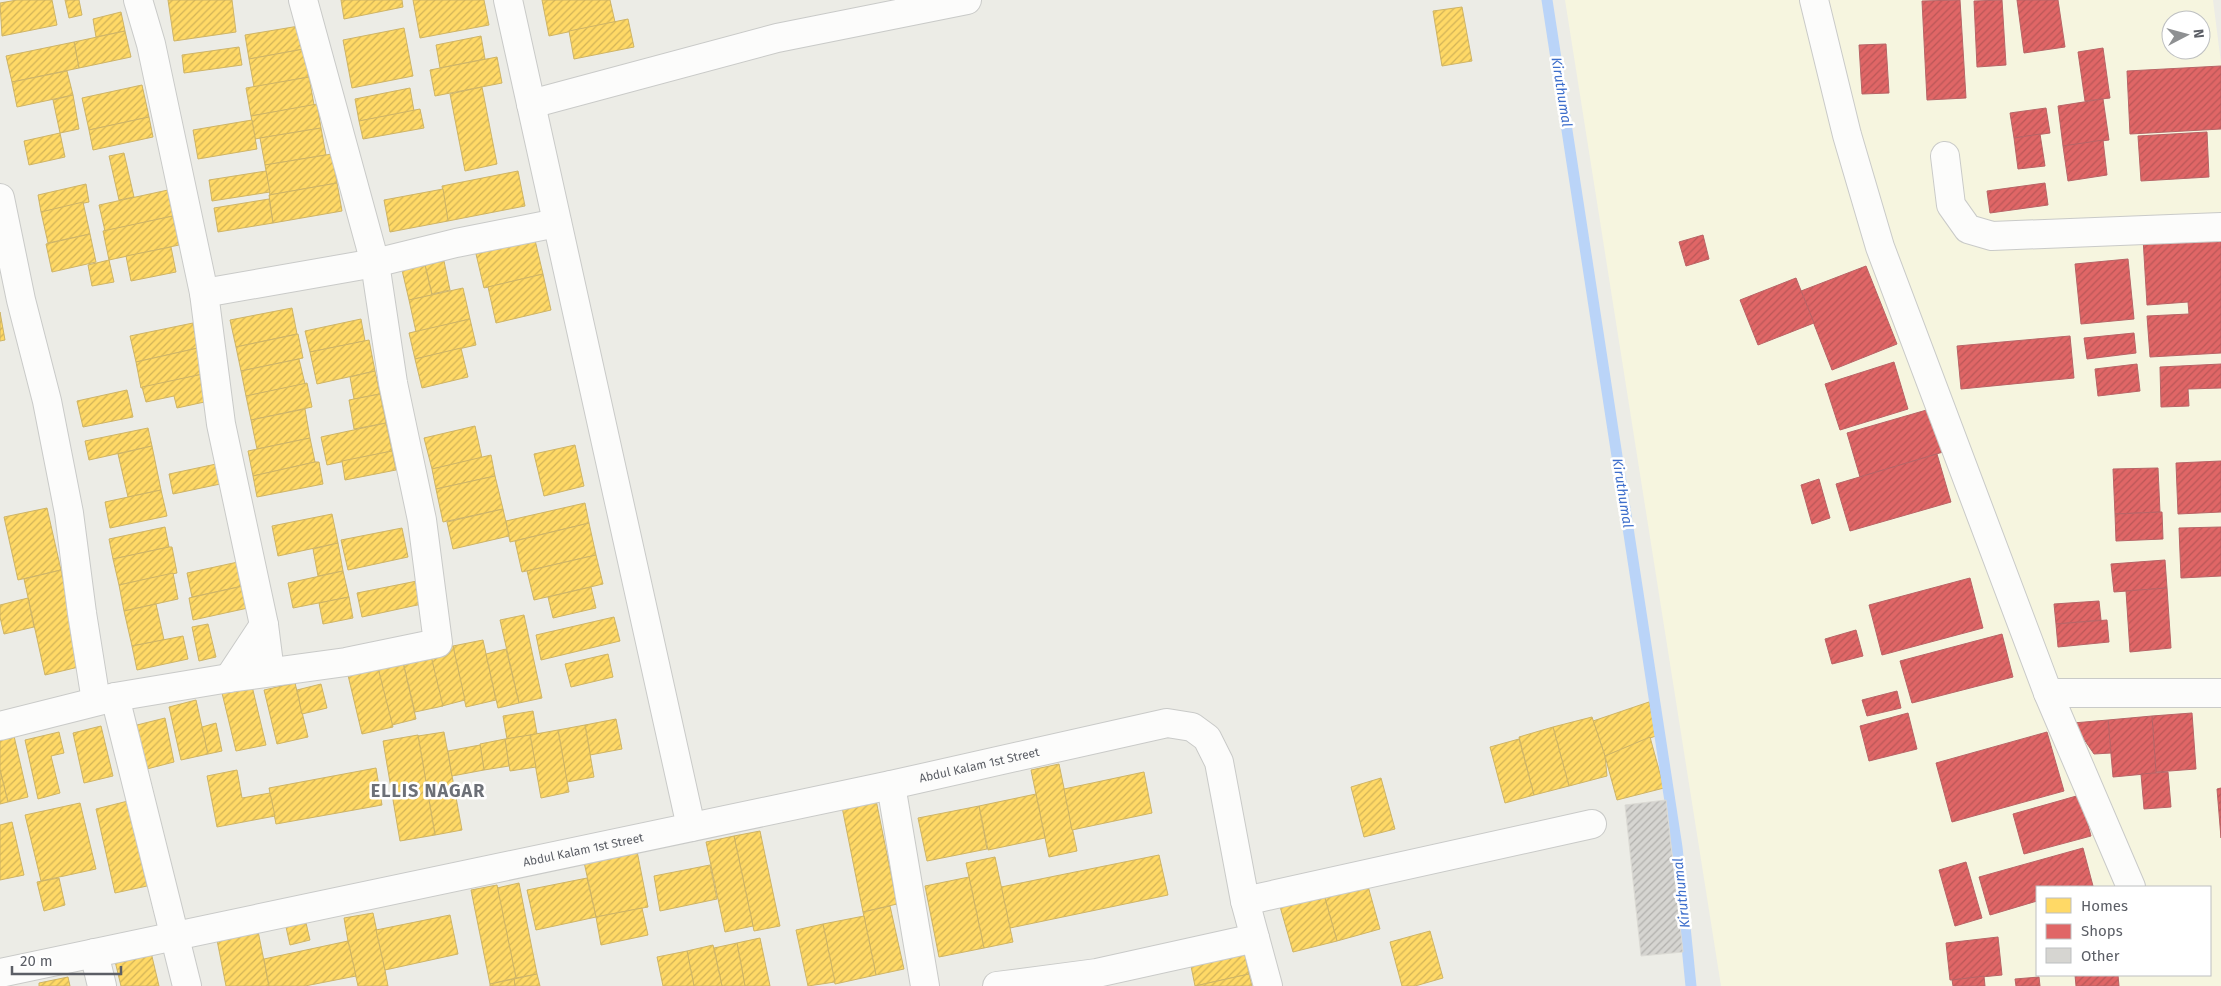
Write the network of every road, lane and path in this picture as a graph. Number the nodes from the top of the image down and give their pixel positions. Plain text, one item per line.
1 (138, 0) edge
2 (303, 0) edge
3 (508, 0) edge
4 (967, 0) edge
5 (1814, 0) edge
6 (532, 104) junction
7 (1945, 156) dead end
8 (0, 198) edge
9 (557, 223) junction
10 (2221, 227) edge
11 (375, 263) junction
12 (204, 292) junction
13 (264, 625) junction
14 (270, 672) junction
15 (229, 678) junction
16 (2048, 693) junction
17 (2221, 694) edge
18 (106, 699) junction
19 (0, 726) edge
20 (891, 785) junction
21 (1592, 824) dead end
22 (691, 828) junction
23 (2131, 886) edge
24 (1245, 901) junction
25 (174, 936) junction
26 (1255, 938) junction
27 (94, 953) junction
28 (0, 972) edge
29 (1098, 979) edge
30 (102, 986) edge
31 (187, 986) edge
32 (926, 986) edge
33 (997, 986) edge
34 (1268, 986) edge

1 - 12 street
2 - 11 street
3 - 6 street
4 - 6 street
5 - 16 street
6 - 9 street
7 - 10 street
8 - 18 street
9 - 11 street
9 - 22 street
11 - 12 street
11 - 14 street
12 - 13 street
13 - 14 street
13 - 15 street
14 - 15 street
15 - 18 street
16 - 17 street
16 - 23 street
18 - 19 street
18 - 25 street
20 - 22 street, Abdul Kalam 1st Street
20 - 24 street, Abdul Kalam 1st Street
20 - 32 street
21 - 24 street
22 - 25 street, Abdul Kalam 1st Street
24 - 26 street
25 - 27 street, Abdul Kalam 1st Street
25 - 31 street
26 - 29 street
26 - 34 street
27 - 28 street, Abdul Kalam 1st Street
27 - 30 street
29 - 33 street

